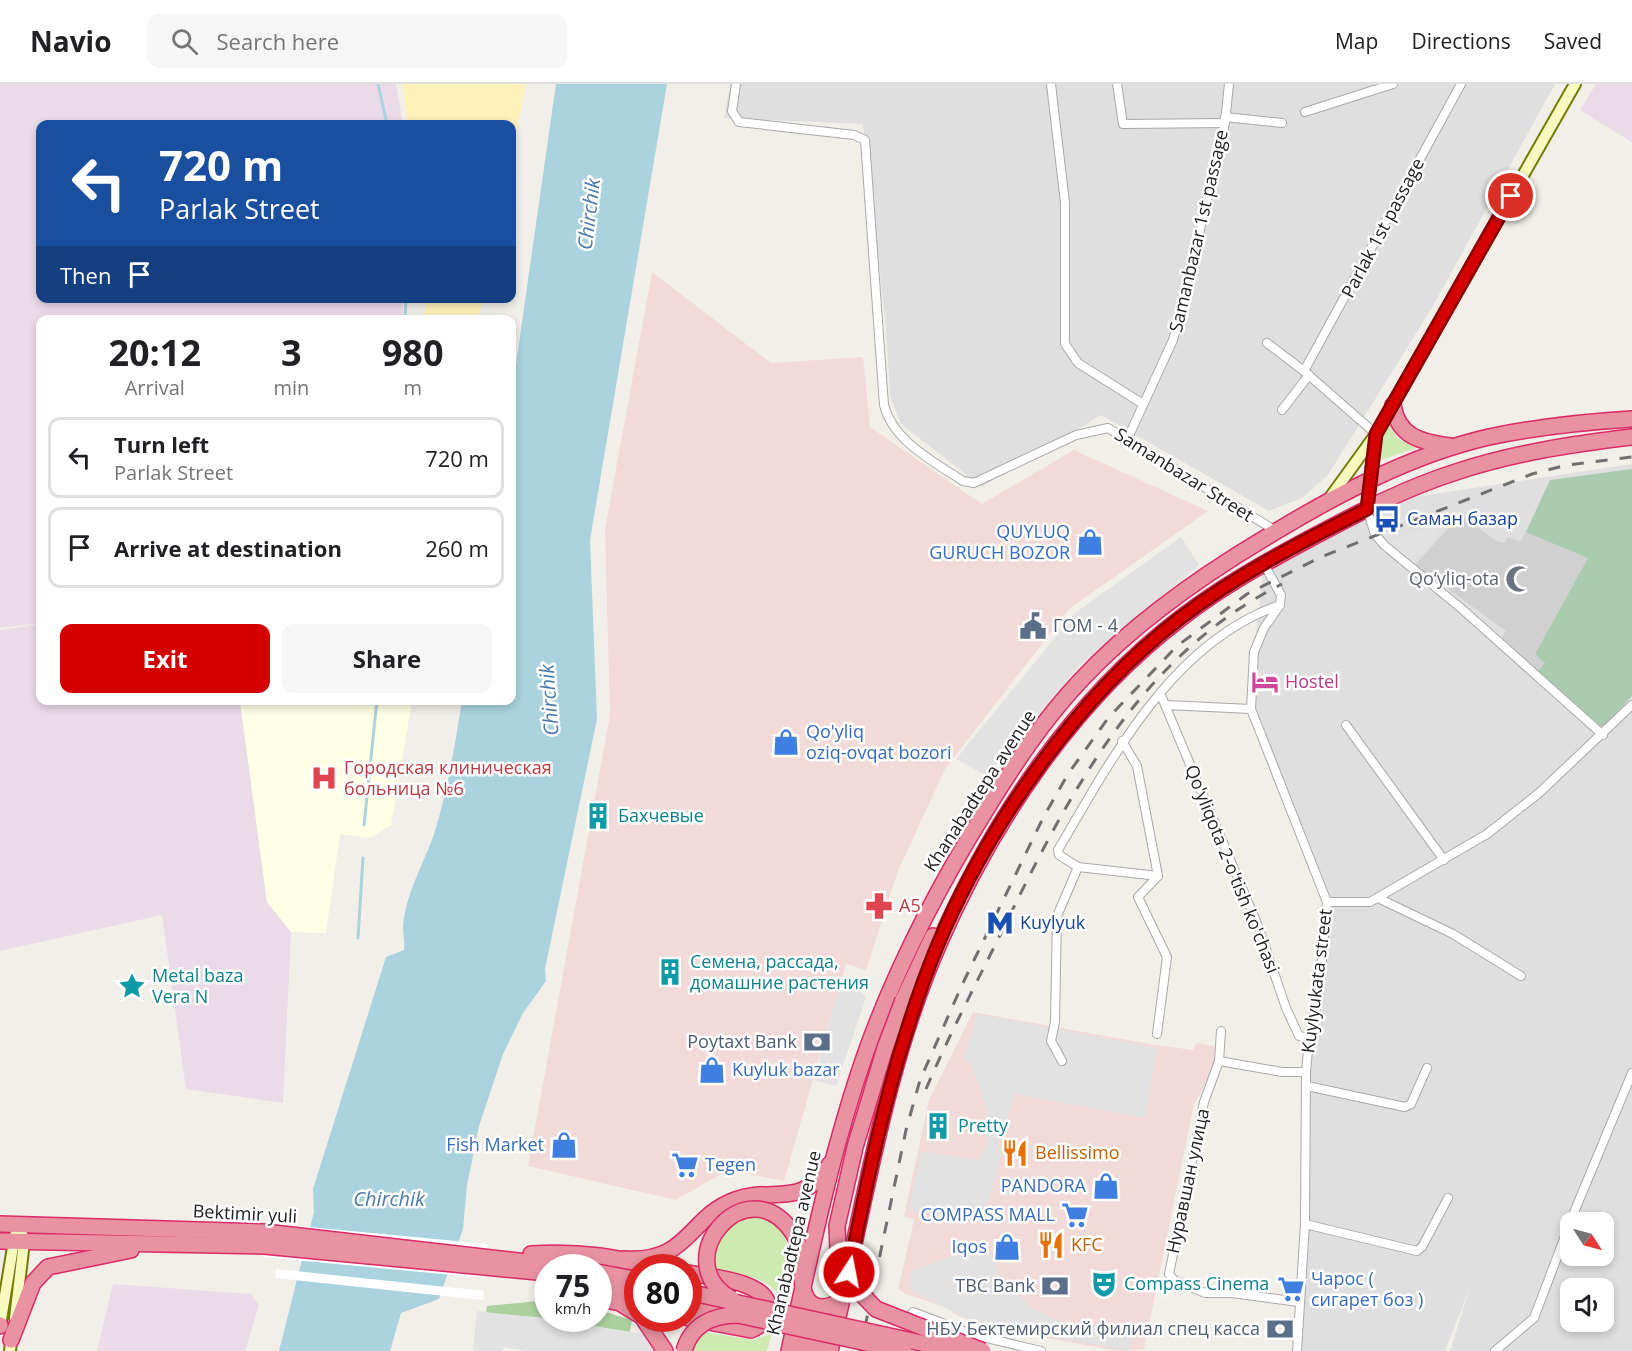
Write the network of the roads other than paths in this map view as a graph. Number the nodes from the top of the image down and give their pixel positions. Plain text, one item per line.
1 (736, 84) edge
2 (1051, 84) edge
3 (1117, 84) edge
4 (1229, 84) edge
5 (1393, 84) edge
6 (1461, 84) edge
7 (1575, 84) edge
8 (1305, 112) dead end
9 (1225, 120) junction
10 (1282, 123) dead end
11 (1267, 343) dead end
12 (1307, 373) junction
13 (1143, 404) junction
14 (1393, 405) junction
15 (1282, 410) dead end
16 (1632, 419) edge
17 (1376, 434) junction
18 (1632, 437) edge
19 (1127, 440) junction
20 (1456, 447) junction
21 (1372, 480) junction
22 (1324, 504) junction
23 (1367, 509) junction
24 (1276, 531) junction
25 (1264, 564) junction
26 (1280, 605) junction
27 (1160, 693) junction
28 (1166, 705) junction
29 (1632, 705) edge
30 (1251, 709) junction
31 (1346, 725) dead end
32 (1603, 735) junction
33 (1122, 741) junction
34 (1444, 860) junction
35 (1078, 867) junction
36 (975, 870) junction
37 (1158, 876) junction
38 (1378, 898) junction
39 (1327, 902) junction
40 (1521, 976) dead end
41 (1221, 1031) dead end
42 (1157, 1034) dead end
43 (1309, 1038) junction
44 (1062, 1061) dead end
45 (1219, 1061) junction
46 (1427, 1068) dead end
47 (1306, 1072) junction
48 (1632, 1073) edge
49 (1307, 1086) junction
50 (837, 1144) junction
51 (1448, 1198) dead end
52 (0, 1216) edge
53 (0, 1224) edge
54 (19, 1224) junction
55 (1305, 1224) junction
56 (265, 1239) junction
57 (12, 1242) edge
58 (165, 1244) junction
59 (662, 1254) edge
60 (624, 1259) edge
61 (486, 1262) junction
62 (534, 1265) edge
63 (534, 1271) edge
64 (702, 1276) edge
65 (534, 1279) edge
66 (804, 1285) junction
67 (612, 1294) edge
68 (844, 1295) junction
69 (702, 1297) edge
70 (1299, 1302) junction
71 (620, 1303) junction
72 (624, 1304) edge
73 (624, 1305) edge
74 (702, 1305) edge
75 (740, 1309) junction
76 (702, 1321) edge
77 (0, 1326) edge
78 (652, 1332) edge
79 (974, 1335) junction
80 (10, 1346) edge
81 (665, 1351) edge
82 (684, 1351) edge
83 (790, 1351) edge
84 (823, 1351) edge
85 (830, 1351) edge
86 (904, 1351) edge
87 (953, 1351) edge
88 (958, 1351) edge
89 (983, 1351) edge
90 (1041, 1351) edge
91 (1297, 1351) edge
92 (1495, 1351) edge

1 - 19 street, Samanbazar Street
2 - 13 street
3 - 9 street
4 - 9 street, Samanbazar 1st passage
5 - 8 street
6 - 12 street, Parlak 1st passage
7 - 14 main road
9 - 10 street
9 - 13 street, Samanbazar 1st passage
11 - 12 street
12 - 15 street, Parlak 1st passage
12 - 17 street
13 - 19 street, Samanbazar 1st passage
14 - 17 main road
14 - 20 highway
16 - 20 highway, Khanabadtepa avenue
17 - 21 main road
17 - 22 main road
18 - 23 highway, Khanabadtepa avenue
19 - 24 street, Samanbazar Street
20 - 21 highway, Khanabadtepa avenue
21 - 22 highway, Khanabadtepa avenue
21 - 23 main road
22 - 24 highway, Khanabadtepa avenue
23 - 25 highway, Khanabadtepa avenue
23 - 32 street
24 - 50 highway, Khanabadtepa avenue
25 - 26 street
25 - 36 highway, Khanabadtepa avenue
26 - 27 street
26 - 30 street, Kuylyukata street
27 - 28 street, Qo'yliqota 2-o'tish ko'chasi
27 - 33 street
28 - 30 street
28 - 43 street, Qo'yliqota 2-o'tish ko'chasi
29 - 32 street
30 - 39 street, Kuylyukata street
31 - 34 street
32 - 34 street
33 - 35 street
33 - 37 street
34 - 38 street
35 - 37 street
35 - 44 street
36 - 68 highway, Khanabadtepa avenue
36 - 89 highway, bridge
37 - 42 street
38 - 39 street
38 - 40 street
39 - 43 street, Kuylyukata street
41 - 45 street
43 - 47 street, Kuylyukata street
45 - 47 street
45 - 70 street, Нуравшан улица
46 - 49 street
47 - 49 street, Kuylyukata street
48 - 92 street
49 - 55 street, Kuylyukata street
50 - 59 highway
50 - 66 highway, Khanabadtepa avenue
51 - 55 street
52 - 54 highway
53 - 54 highway, Bektimir yuli
54 - 56 highway, Bektimir yuli
54 - 57 main road
55 - 70 street, Kuylyukata street
56 - 58 highway, Bektimir yuli
56 - 61 highway, Bektimir yuli
57 - 58 highway, Bektimir yuli
57 - 77 main road
57 - 80 main road
58 - 80 highway
60 - 61 highway
61 - 62 highway
61 - 63 highway
61 - 65 highway
64 - 76 highway
66 - 68 highway
66 - 75 highway, bridge
66 - 83 highway, Khanabadtepa avenue
67 - 71 highway
68 - 85 highway, Khanabadtepa avenue
69 - 75 highway, bridge
70 - 91 street, Kuylyukata street
71 - 72 highway
71 - 73 highway
74 - 75 highway, bridge
75 - 82 highway, bridge
75 - 86 highway, bridge
75 - 88 highway, bridge
78 - 81 highway
79 - 86 street
79 - 87 street
79 - 90 street
83 - 84 highway

